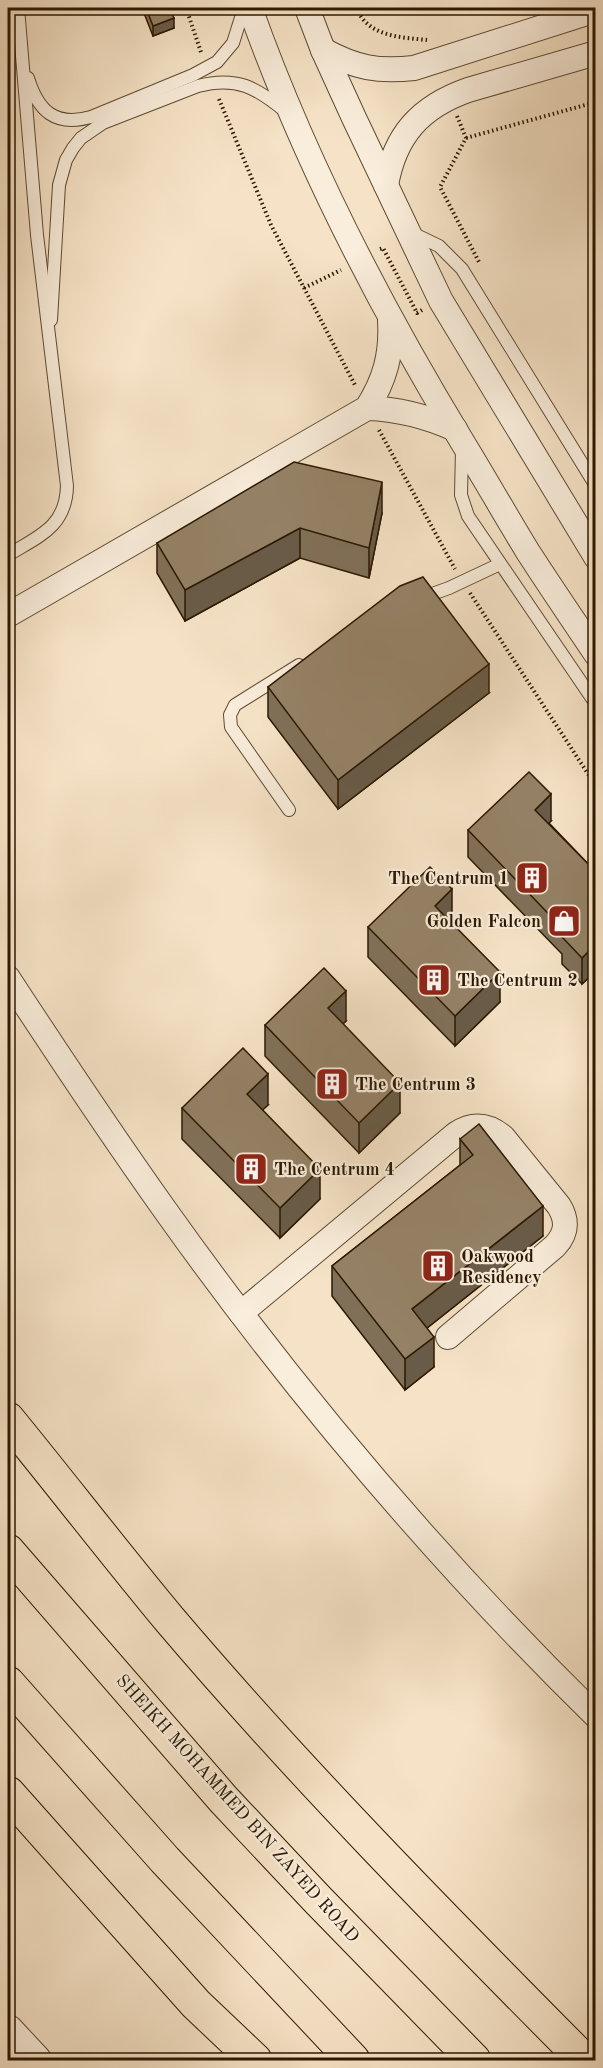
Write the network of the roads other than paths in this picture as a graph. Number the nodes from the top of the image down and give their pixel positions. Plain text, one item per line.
1 (18, 8) edge
2 (244, 8) edge
3 (250, 8) edge
4 (307, 8) edge
5 (596, 10) edge
6 (323, 50) junction
7 (596, 53) edge
8 (21, 57) junction
9 (292, 117) junction
10 (386, 185) junction
11 (409, 231) junction
12 (390, 318) junction
13 (50, 336) junction
14 (367, 408) junction
15 (458, 435) junction
16 (596, 486) edge
17 (8, 555) edge
18 (596, 557) edge
19 (500, 564) junction
20 (412, 602) edge
21 (8, 615) edge
22 (596, 654) edge
23 (312, 657) edge
24 (596, 705) edge
25 (289, 810) dead end
26 (8, 978) edge
27 (241, 1313) junction
28 (448, 1337) dead end
29 (8, 1419) edge
30 (8, 1428) edge
31 (50, 1470) junction
32 (8, 1551) edge
33 (8, 1683) edge
34 (596, 1716) edge
35 (8, 1793) edge
36 (8, 2030) edge
37 (36, 2061) edge
38 (255, 2061) edge
39 (352, 2061) edge
40 (474, 2061) edge
41 (584, 2061) edge

1 - 8 lane
2 - 8 lane
3 - 9 street
4 - 6 street
5 - 6 street
6 - 10 street
7 - 10 street
8 - 13 lane
9 - 12 street
9 - 13 lane
10 - 11 street
11 - 16 lane
11 - 18 street
12 - 14 street
12 - 15 street
13 - 17 lane
14 - 15 street
14 - 21 street
15 - 19 lane
15 - 22 street
19 - 20 lane
19 - 24 lane
23 - 25 lane
26 - 27 street
27 - 28 street
27 - 34 street
29 - 31 highway
30 - 31 highway
31 - 41 highway
32 - 40 highway, SHEIKH MOHAMMED BIN ZAYED ROAD
33 - 39 highway
35 - 38 highway
36 - 37 street

